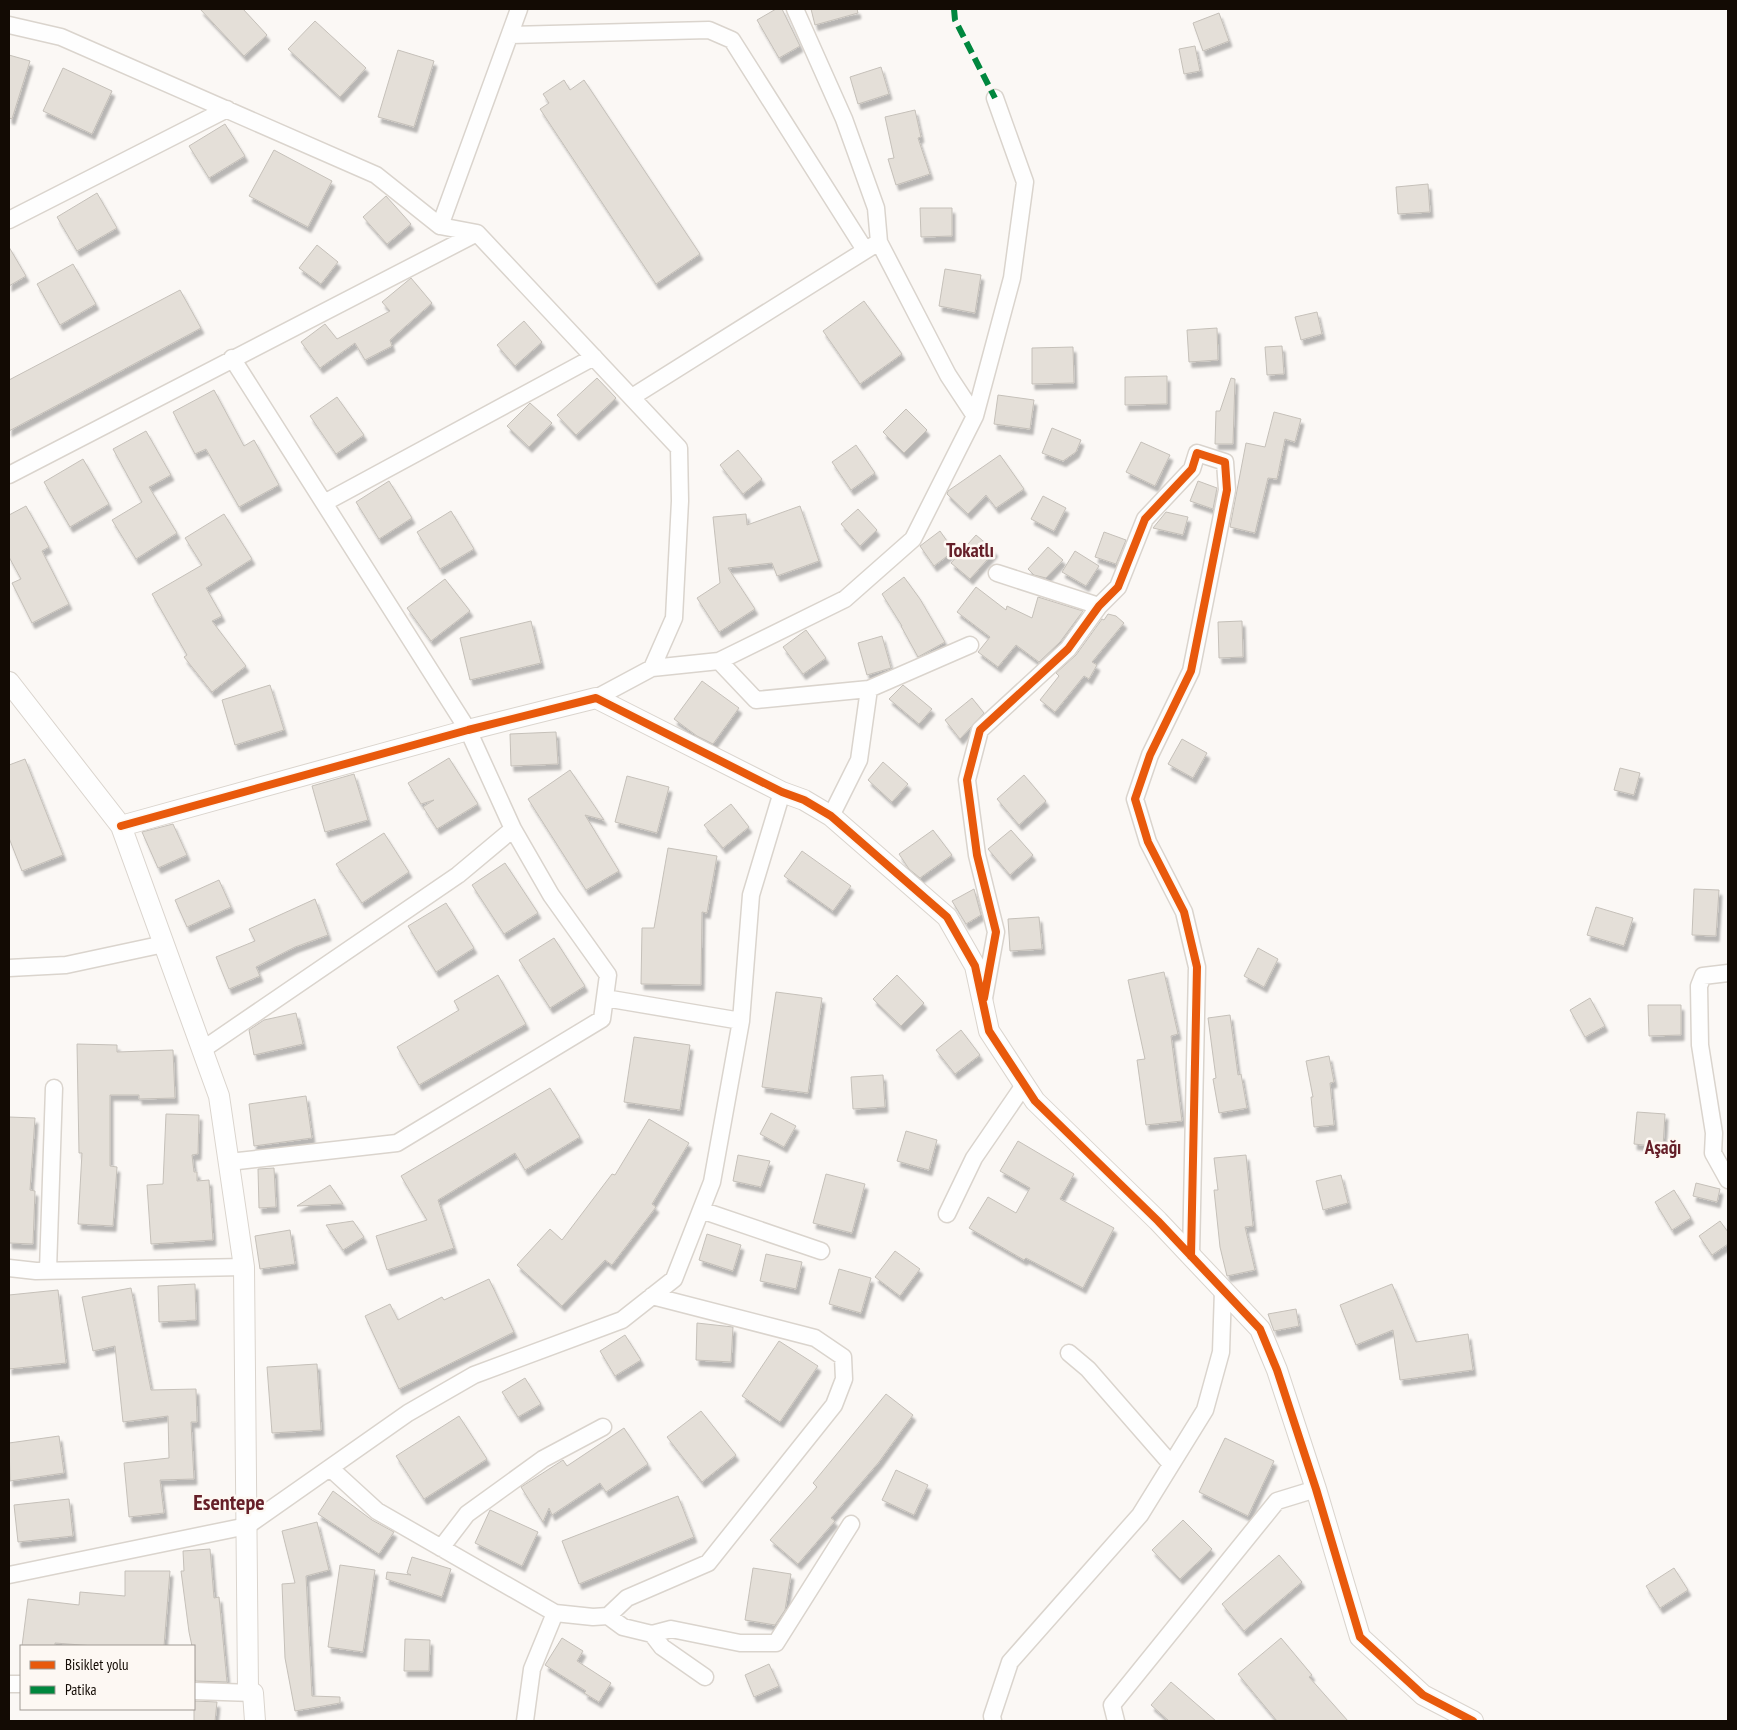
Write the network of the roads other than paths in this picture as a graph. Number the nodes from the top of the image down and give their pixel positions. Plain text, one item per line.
1 (519, 9) edge
2 (795, 9) edge
3 (9, 26) edge
4 (510, 35) junction
5 (995, 98) dead end
6 (227, 109) junction
7 (9, 220) edge
8 (440, 226) junction
9 (477, 233) junction
10 (872, 246) junction
11 (594, 357) junction
12 (232, 358) junction
13 (632, 397) junction
14 (974, 416) junction
15 (9, 475) edge
16 (324, 503) junction
17 (997, 573) dead end
18 (1100, 606) junction
19 (970, 645) dead end
20 (719, 660) junction
21 (652, 668) junction
22 (9, 682) edge
23 (870, 689) junction
24 (596, 698) junction
25 (468, 730) junction
26 (782, 792) junction
27 (831, 816) junction
28 (121, 826) junction
29 (513, 829) junction
30 (164, 944) junction
31 (9, 968) edge
32 (1728, 973) edge
33 (605, 998) junction
34 (983, 1002) junction
35 (741, 1021) junction
36 (202, 1050) junction
37 (1024, 1085) junction
38 (54, 1088) dead end
39 (229, 1162) junction
40 (1728, 1180) edge
41 (701, 1210) junction
42 (947, 1214) dead end
43 (820, 1251) dead end
44 (1190, 1256) junction
45 (244, 1266) junction
46 (9, 1268) edge
47 (48, 1270) junction
48 (1224, 1290) junction
49 (652, 1296) junction
50 (1069, 1353) dead end
51 (603, 1427) dead end
52 (1171, 1464) junction
53 (330, 1468) junction
54 (1316, 1489) junction
55 (851, 1524) dead end
56 (247, 1526) junction
57 (441, 1548) junction
58 (9, 1575) edge
59 (555, 1613) junction
60 (608, 1616) junction
61 (652, 1634) junction
62 (705, 1677) dead end
63 (195, 1691) edge
64 (253, 1693) junction
65 (1463, 1719) edge
66 (255, 1721) edge
67 (525, 1721) edge
68 (994, 1721) edge
69 (1116, 1721) edge

1 - 4 street
2 - 10 street
3 - 6 street
4 - 8 street
4 - 10 street
5 - 14 street
6 - 7 street
6 - 8 street
8 - 9 street
9 - 11 street
9 - 12 street
10 - 13 street
10 - 14 street
11 - 13 street
11 - 16 street
12 - 15 street
12 - 16 street
13 - 21 street
14 - 20 street
16 - 25 street
17 - 18 street
18 - 34 street
18 - 44 street
19 - 23 street
20 - 21 street
20 - 23 street
21 - 24 street
22 - 28 street
23 - 27 street
24 - 25 street
24 - 26 street
25 - 28 street
25 - 29 street
26 - 27 street
26 - 35 street
27 - 34 street
28 - 30 street
29 - 33 street
29 - 36 street
30 - 31 street
30 - 36 street
32 - 40 street
33 - 35 street
33 - 39 street
34 - 37 street
35 - 41 street
36 - 39 street
37 - 42 street
37 - 44 street
38 - 47 street
39 - 45 street
41 - 43 street
41 - 49 street
44 - 48 street
45 - 47 street
45 - 56 street
46 - 47 street
48 - 52 street
48 - 54 street
49 - 53 street
49 - 60 street
50 - 52 street
51 - 57 street
52 - 68 street
53 - 56 street
53 - 57 street
54 - 65 street
54 - 69 street
55 - 61 street
56 - 58 street
56 - 64 street
57 - 59 street
59 - 60 street
59 - 67 street
60 - 61 street
61 - 62 street
63 - 64 street
64 - 66 street

